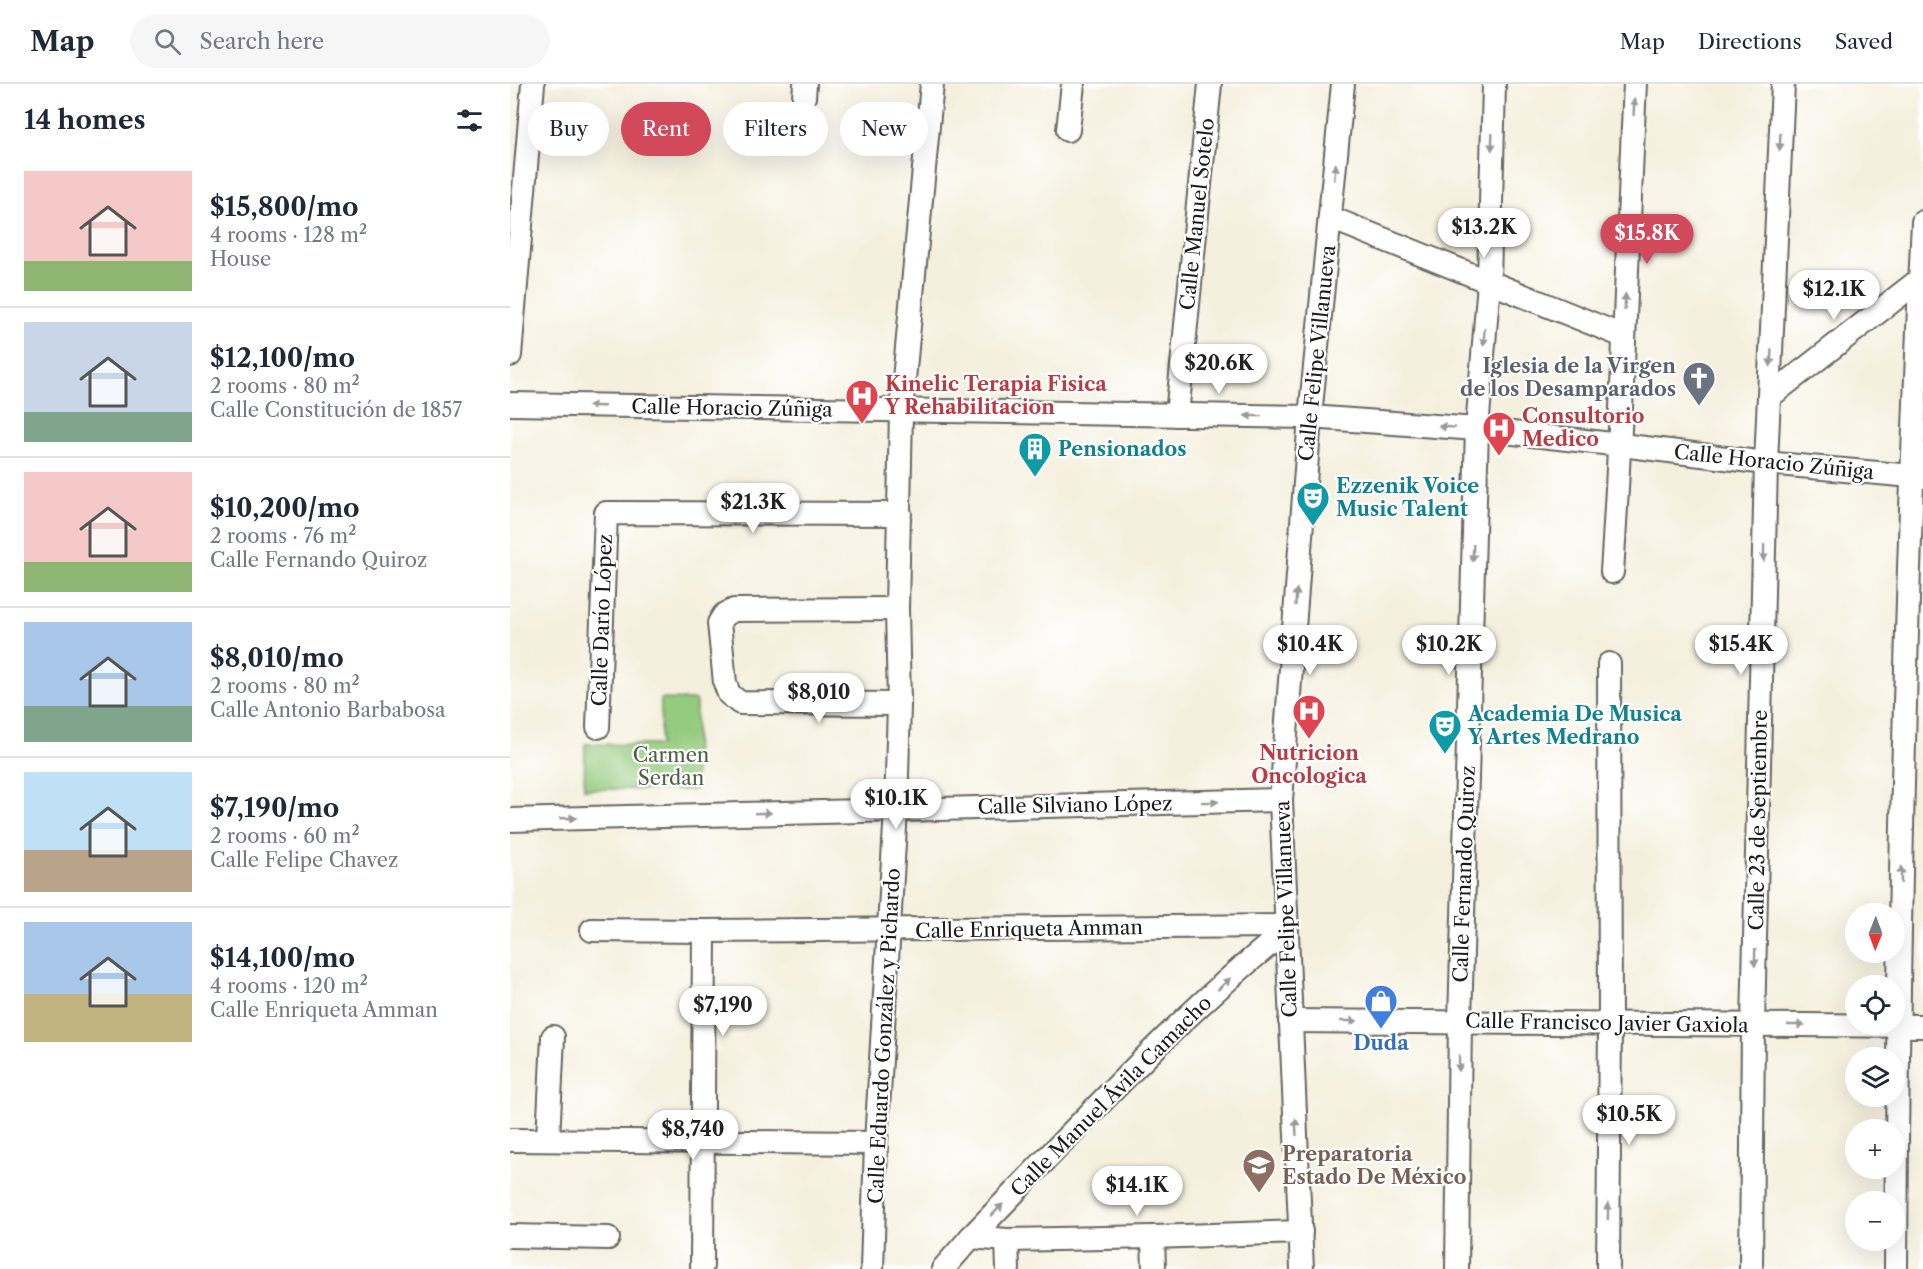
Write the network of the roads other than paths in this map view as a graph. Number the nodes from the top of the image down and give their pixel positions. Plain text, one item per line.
1 (533, 84) edge
2 (932, 84) edge
3 (1073, 84) edge
4 (1210, 84) edge
5 (1343, 84) edge
6 (1494, 84) edge
7 (1635, 84) edge
8 (1783, 84) edge
9 (1068, 130) dead end
10 (516, 207) edge
11 (1331, 218) junction
12 (1923, 222) edge
13 (1922, 278) edge
14 (1489, 282) junction
15 (1623, 336) junction
16 (510, 355) edge
17 (1769, 397) junction
18 (510, 404) edge
19 (901, 411) junction
20 (1178, 415) junction
21 (1310, 417) junction
22 (1477, 429) junction
23 (1621, 445) junction
24 (1766, 464) junction
25 (1918, 477) edge
26 (900, 514) junction
27 (1612, 572) dead end
28 (897, 609) junction
29 (1609, 664) dead end
30 (899, 704) junction
31 (598, 727) dead end
32 (1913, 755) edge
33 (1281, 800) junction
34 (896, 810) junction
35 (510, 820) edge
36 (1286, 929) junction
37 (592, 930) dead end
38 (890, 930) junction
39 (704, 932) junction
40 (1901, 975) edge
41 (1290, 1021) junction
42 (1460, 1022) junction
43 (1610, 1023) junction
44 (1753, 1025) junction
45 (1845, 1026) edge
46 (1905, 1026) edge
47 (1923, 1026) edge
48 (1898, 1035) edge
49 (553, 1037) dead end
50 (548, 1138) junction
51 (510, 1140) edge
52 (702, 1141) junction
53 (876, 1143) junction
54 (1302, 1232) junction
55 (510, 1236) edge
56 (971, 1237) junction
57 (1153, 1237) junction
58 (608, 1238) dead end
59 (1008, 1240) junction
60 (702, 1266) dead end
61 (872, 1269) edge
62 (943, 1269) edge
63 (1008, 1269) edge
64 (1154, 1269) edge
65 (1302, 1269) edge
66 (1457, 1269) edge
67 (1608, 1269) edge
68 (1751, 1269) edge
69 (1896, 1269) edge

1 - 10 street
2 - 19 street, Calle Eduardo González y Pichardo
3 - 9 street
4 - 20 street, Calle Manuel Sotelo
11 -> 5 street, Calle Felipe Villanueva
6 -> 14 street, Calle Fernando Quiroz
15 -> 7 street
8 -> 17 street, Calle 23 de Septiembre
10 - 16 street
11 - 14 street
11 - 21 street, Calle Felipe Villanueva
12 - 13 street
13 - 17 street
13 - 25 street
14 - 15 street
14 -> 22 street, Calle Fernando Quiroz
15 - 23 street
17 - 24 street, Calle 23 de Septiembre
19 -> 18 street, Calle Horacio Zúñiga
19 - 20 street, Calle Horacio Zúñiga
19 - 26 street, Calle Eduardo González y Pichardo
21 -> 20 street, Calle Horacio Zúñiga
22 -> 21 street, Calle Horacio Zúñiga
33 -> 21 street, Calle Felipe Villanueva
22 - 23 street, Calle Horacio Zúñiga
22 -> 42 street, Calle Fernando Quiroz
23 - 24 street, Calle Horacio Zúñiga
23 - 27 street
24 - 25 street, Calle Horacio Zúñiga
24 -> 44 street, Calle 23 de Septiembre
25 - 32 street
26 - 28 street, Calle Eduardo González y Pichardo
26 - 31 street, Calle Darío López
28 - 30 street, Calle Eduardo González y Pichardo
28 - 30 street
29 - 43 street
30 - 34 street, Calle Eduardo González y Pichardo
40 -> 32 street
34 -> 33 street, Calle Silviano López
33 - 36 street, Calle Felipe Villanueva
35 -> 34 street, Calle Silviano López
34 - 38 street, Calle Eduardo González y Pichardo
36 - 38 street, Calle Enriqueta Amman
36 - 41 street, Calle Felipe Villanueva
56 -> 36 street, Calle Manuel Ávila Camacho
37 - 39 street, Calle Enriqueta Amman
38 - 39 street, Calle Enriqueta Amman
38 - 53 street, Calle Eduardo González y Pichardo
39 - 52 street
41 -> 42 street, Calle Francisco Javier Gaxiola
54 -> 41 street, Calle Felipe Villanueva
42 - 43 street, Calle Francisco Javier Gaxiola
42 -> 66 street, Calle Fernando Quiroz
43 - 44 street, Calle Francisco Javier Gaxiola
67 -> 43 street
44 -> 45 street, Calle Francisco Javier Gaxiola
44 - 68 street, Calle 23 de Septiembre
46 - 47 street, Calle Francisco Javier Gaxiola
48 - 69 street
49 - 50 street
50 - 51 street
50 - 52 street
52 - 53 street
52 - 60 street
53 - 61 street, Calle Eduardo González y Pichardo
54 - 57 street
54 - 65 street, Calle Felipe Villanueva
55 - 58 street
56 - 59 street
56 - 62 street, Calle Manuel Ávila Camacho
57 - 59 street
57 - 64 street
59 - 63 street

